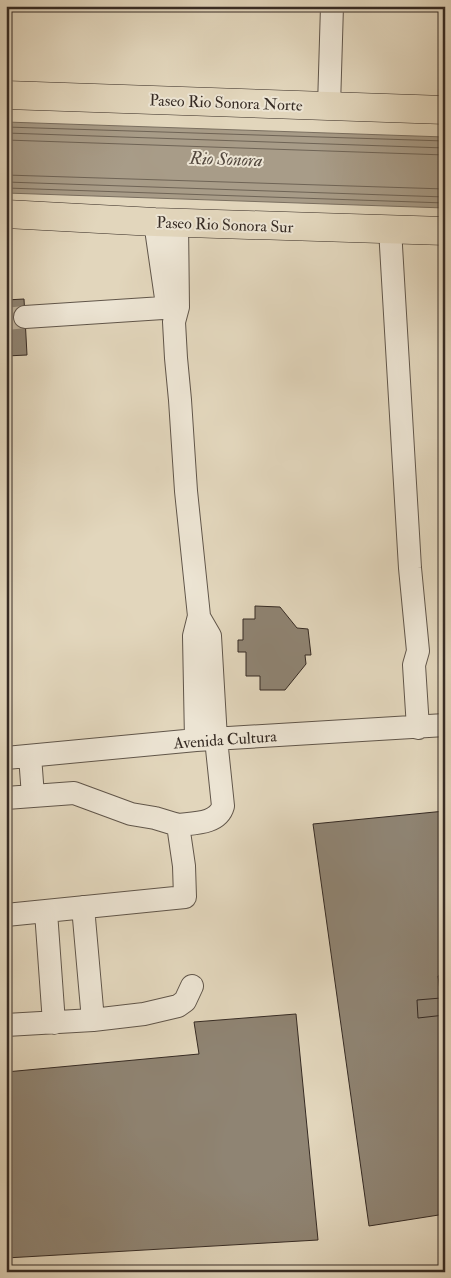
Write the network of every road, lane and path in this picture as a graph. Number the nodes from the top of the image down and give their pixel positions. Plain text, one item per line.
1 (332, 6) edge
2 (6, 95) edge
3 (329, 106) junction
4 (445, 110) edge
5 (6, 214) edge
6 (166, 222) junction
7 (390, 229) junction
8 (445, 231) edge
9 (173, 312) junction
10 (25, 317) tunnel mouth
11 (432, 727) edge
12 (206, 739) junction
13 (30, 756) junction
14 (6, 758) edge
15 (33, 796) junction
16 (6, 798) edge
17 (178, 825) junction
18 (84, 907) junction
19 (46, 912) junction
20 (6, 915) edge
21 (192, 986) dead end
22 (93, 1020) junction
23 (54, 1023) junction
24 (6, 1025) edge

1 - 3 street
2 - 3 main road, Paseo Rio Sonora Norte
3 - 4 main road, Paseo Rio Sonora Norte
5 - 6 main road, Paseo Rio Sonora Sur
6 - 7 main road, Paseo Rio Sonora Sur
6 - 9 street
7 - 8 main road, Paseo Rio Sonora Sur
7 - 11 street
9 - 10 street
9 - 12 street
11 - 12 street, Avenida Cultura
12 - 13 street, Avenida Cultura
12 - 17 street
13 - 14 street, Avenida Cultura
13 - 15 street
15 - 16 street
15 - 17 street
17 - 18 street
18 - 19 street
18 - 22 street
19 - 20 street
19 - 23 street
21 - 22 street
22 - 23 street
23 - 24 street

